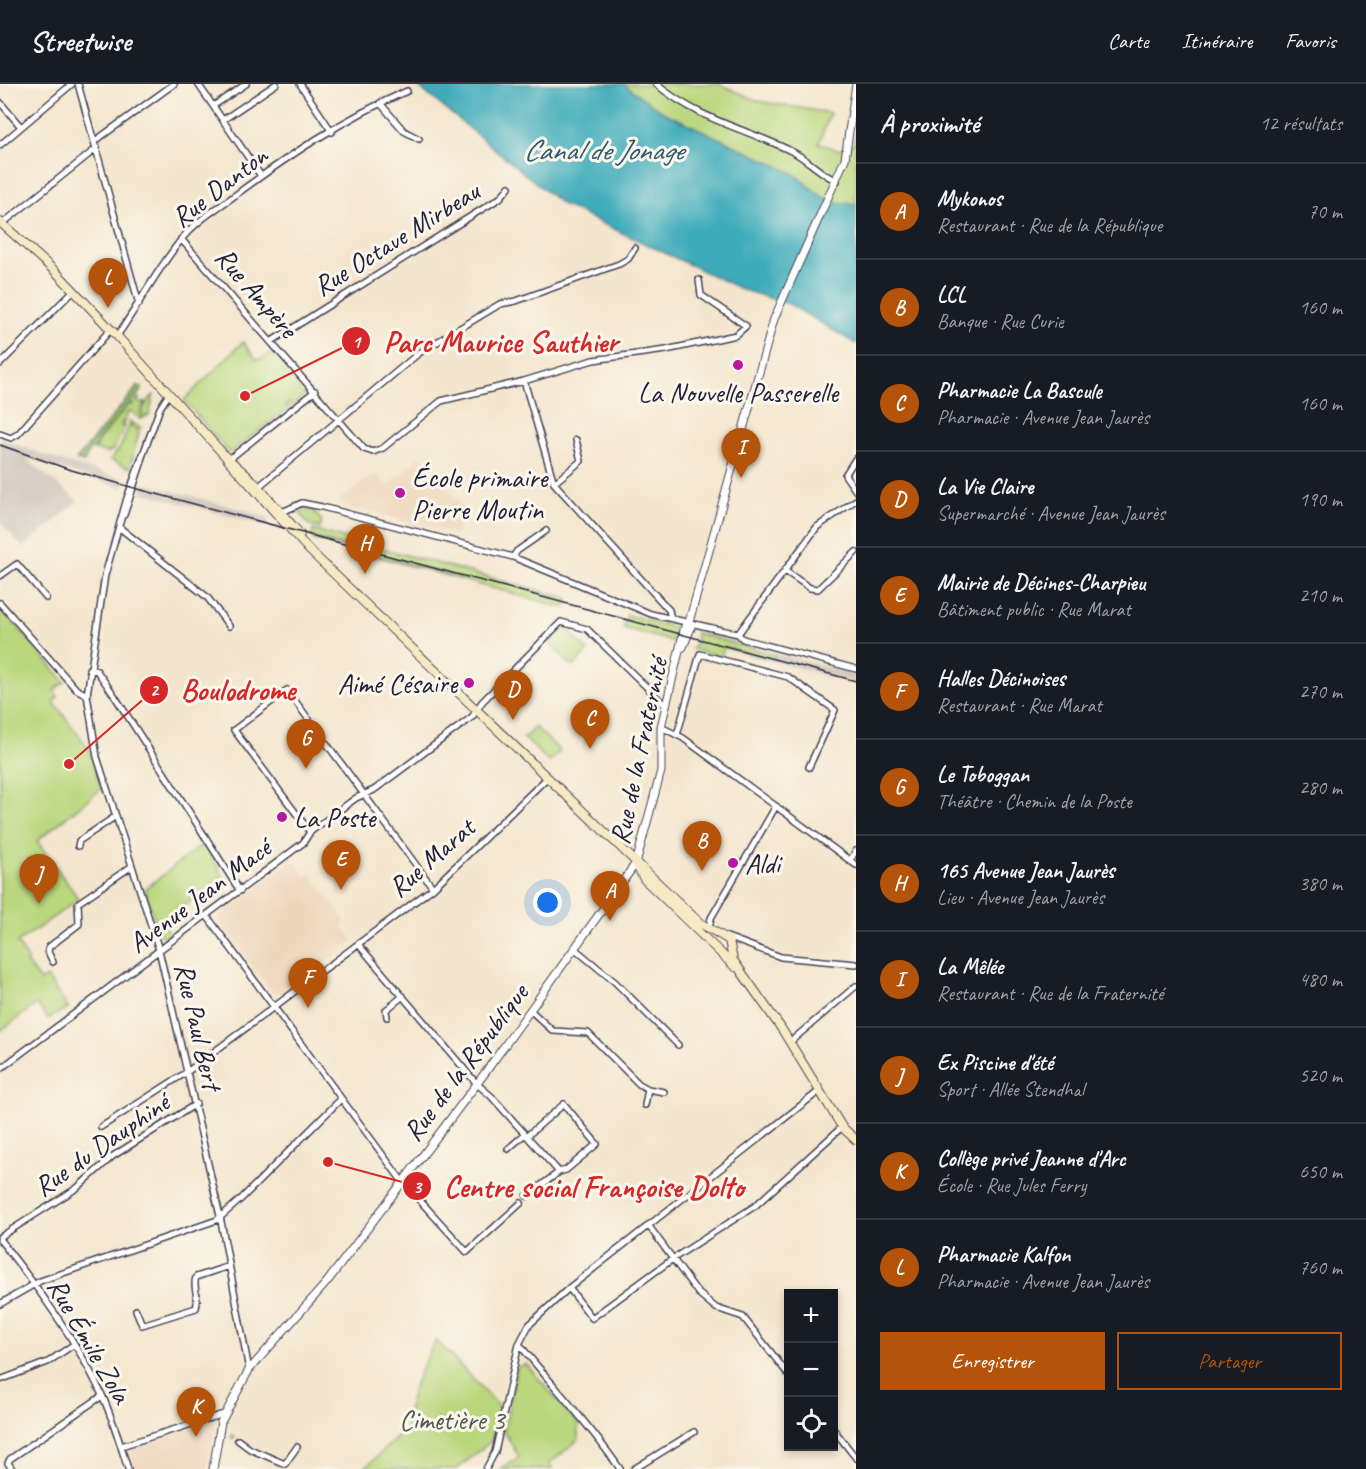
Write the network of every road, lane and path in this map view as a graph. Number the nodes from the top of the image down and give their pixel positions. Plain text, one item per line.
1 (72, 84) edge
2 (78, 84) edge
3 (174, 84) edge
4 (246, 84) edge
5 (276, 84) edge
6 (300, 84) edge
7 (656, 84) edge
8 (856, 84) edge
9 (200, 85) edge
10 (407, 92) dead end
11 (0, 102) edge
12 (380, 103) junction
13 (213, 106) junction
14 (223, 120) junction
15 (21, 127) junction
16 (332, 132) junction
17 (419, 139) dead end
18 (95, 141) junction
19 (0, 145) edge
20 (97, 148) junction
21 (261, 176) junction
22 (837, 182) junction
23 (509, 186) dead end
24 (1, 223) edge
25 (181, 239) junction
26 (635, 248) dead end
27 (699, 280) dead end
28 (74, 291) junction
29 (139, 304) junction
30 (111, 329) junction
31 (117, 336) junction
32 (272, 341) junction
33 (0, 364) edge
34 (524, 381) junction
35 (315, 391) junction
36 (169, 394) junction
37 (340, 421) junction
38 (0, 434) edge
39 (576, 440) dead end
40 (856, 458) edge
41 (228, 460) junction
42 (554, 483) junction
43 (256, 488) junction
44 (856, 491) edge
45 (856, 500) edge
46 (279, 514) junction
47 (120, 528) junction
48 (546, 531) dead end
49 (856, 552) edge
50 (513, 558) junction
51 (785, 571) junction
52 (0, 576) edge
53 (46, 598) dead end
54 (0, 603) edge
55 (671, 618) junction
56 (689, 622) junction
57 (229, 626) dead end
58 (738, 634) junction
59 (89, 669) junction
60 (856, 669) edge
61 (87, 694) junction
62 (666, 706) junction
63 (477, 711) junction
64 (661, 727) junction
65 (677, 735) junction
66 (809, 767) dead end
67 (548, 777) junction
68 (363, 795) junction
69 (776, 806) junction
70 (116, 816) junction
71 (310, 832) junction
72 (78, 846) dead end
73 (856, 850) edge
74 (850, 860) junction
75 (636, 863) junction
76 (856, 865) edge
77 (132, 866) junction
78 (433, 888) junction
79 (240, 891) junction
80 (207, 916) junction
81 (709, 928) junction
82 (726, 937) junction
83 (358, 944) junction
84 (742, 944) junction
85 (729, 948) junction
86 (574, 949) junction
87 (717, 949) junction
88 (159, 950) junction
89 (53, 962) dead end
90 (856, 964) edge
91 (741, 972) junction
92 (856, 986) edge
93 (403, 996) junction
94 (274, 1008) junction
95 (531, 1010) junction
96 (387, 1017) dead end
97 (790, 1042) junction
98 (678, 1045) dead end
99 (0, 1069) edge
100 (187, 1072) junction
101 (477, 1084) junction
102 (648, 1089) junction
103 (664, 1092) dead end
104 (818, 1092) junction
105 (341, 1099) junction
106 (196, 1104) junction
107 (645, 1105) dead end
108 (101, 1126) dead end
109 (842, 1127) junction
110 (526, 1135) junction
111 (856, 1140) edge
112 (508, 1149) dead end
113 (559, 1172) junction
114 (402, 1182) junction
115 (527, 1196) dead end
116 (521, 1203) dead end
117 (220, 1216) junction
118 (648, 1225) junction
119 (0, 1238) edge
120 (674, 1258) junction
121 (229, 1266) junction
122 (35, 1284) junction
123 (569, 1288) junction
124 (0, 1304) edge
125 (136, 1310) dead end
126 (519, 1344) junction
127 (73, 1345) junction
128 (784, 1368) edge
129 (249, 1370) junction
130 (0, 1380) edge
131 (102, 1396) junction
132 (225, 1414) junction
133 (220, 1428) junction
134 (228, 1432) tunnel mouth
135 (694, 1432) dead end
136 (838, 1435) edge
137 (238, 1440) tunnel mouth
138 (121, 1446) junction
139 (297, 1447) dead end
140 (856, 1458) edge
141 (12, 1469) edge
142 (128, 1469) edge
143 (213, 1469) edge
144 (486, 1469) edge
145 (620, 1469) edge
146 (634, 1469) edge

1 - 15 street
2 - 18 street
3 - 18 street
4 - 13 street
5 - 14 street
6 - 16 street
7 - 22 street
8 - 22 street, Rue de la Fraternité
9 - 13 street
10 - 12 street, Rue Danton
11 - 15 street
12 - 16 street, Rue Danton
12 - 17 street
13 - 14 street
14 - 21 street
15 - 19 street
16 - 21 street, Rue Danton
18 - 20 street
20 - 24 street
20 - 29 street
21 - 25 street, Rue Danton
22 - 56 street, Rue de la Fraternité
23 - 32 street, Rue Octave Mirbeau
24 - 28 main road
25 - 29 street, Rue Danton
25 - 32 street, Rue Ampère
26 - 37 street
27 - 34 street
28 - 30 main road
28 - 33 street
29 - 31 street, Rue Danton
30 - 31 main road
30 - 38 street
31 - 36 main road
32 - 35 street, Rue Ampère
34 - 37 street, Rue Ampère
34 - 42 street
35 - 37 street, Rue Ampère
35 - 41 street
36 - 41 main road
36 - 47 street, Rue Paul Bert
37 - 43 street
39 - 42 street
40 - 44 street
41 - 43 main road
42 - 55 street
43 - 46 main road
45 - 51 street
46 - 50 street
46 - 63 main road
47 - 57 street
47 - 59 street, Rue Paul Bert
48 - 50 street
49 - 51 street
50 - 55 street
51 - 58 street
52 - 53 street
54 - 61 street
55 - 56 street
56 - 58 street
56 - 62 street, Rue de la Fraternité
58 - 60 street
59 - 61 street, Rue Paul Bert
59 - 79 street
61 - 70 street, Rue Paul Bert
62 - 63 street, Avenue Jean Macé
62 - 64 street, Rue de la Fraternité
63 - 67 main road
63 - 68 street, Avenue Jean Macé
64 - 65 street
64 - 75 street, Rue de la Fraternité
65 - 66 street
65 - 69 street
67 - 75 main road
67 - 78 street, Rue Marat
68 - 71 street, Avenue Jean Macé
68 - 71 street
68 - 78 street
69 - 74 street
69 - 81 street
70 - 72 street
70 - 77 street, Rue Paul Bert
71 - 79 street, Avenue Jean Macé
73 - 74 street
74 - 76 street
75 - 81 main road
75 - 86 street, Rue de la République
75 - 87 main road
77 - 88 street, Rue Paul Bert
77 - 89 street
78 - 83 street, Rue Marat
79 - 80 street, Avenue Jean Macé
80 - 88 street, Avenue Jean Macé
80 - 94 street
81 - 82 main road
82 - 84 street
82 - 85 main road
83 - 93 street
83 - 94 street, Rue Marat
84 - 85 street
84 - 90 street
85 - 87 main road
85 - 91 main road
86 - 95 street, Rue de la République
86 - 98 street
87 - 91 main road
88 - 99 street, Avenue Jean Macé
88 - 100 street, Rue Paul Bert
91 - 97 main road
92 - 97 street
93 - 96 street
93 - 101 street
94 - 100 street, Rue Marat
94 - 105 street
95 - 101 street, Rue de la République
95 - 102 street
97 - 104 main road
100 - 106 street, Rue Paul Bert
100 - 108 street, Rue Marat
101 - 110 street
101 - 114 street, Rue de la République
102 - 103 street
102 - 107 street
104 - 109 main road
104 - 118 street
105 - 114 street
105 - 117 street
106 - 117 street, Rue Paul Bert
106 - 119 street, Rue du Dauphiné
109 - 111 main road
109 - 120 street
110 - 112 street
110 - 113 street
110 - 113 street
113 - 115 street
114 - 116 street
114 - 129 street, Rue de la République
117 - 121 street, Rue Paul Bert
117 - 122 street
118 - 120 street
118 - 123 street
119 - 122 street, Rue Émile Zola
120 - 123 street
120 - 128 street
121 - 125 street
121 - 129 street, Rue Paul Bert
122 - 124 street
122 - 127 street, Rue Émile Zola
123 - 126 street
126 - 144 street
126 - 145 street
127 - 130 street
127 - 131 street, Rue Émile Zola
129 - 132 street, Rue de la République
131 - 138 street, Rue Émile Zola
131 - 141 street
132 - 133 street, Rue de la République
132 - 138 street
133 - 134 street
133 - 143 street, Rue de la République
135 - 146 street
136 - 140 street
137 - 139 street
138 - 142 street, Rue Émile Zola

